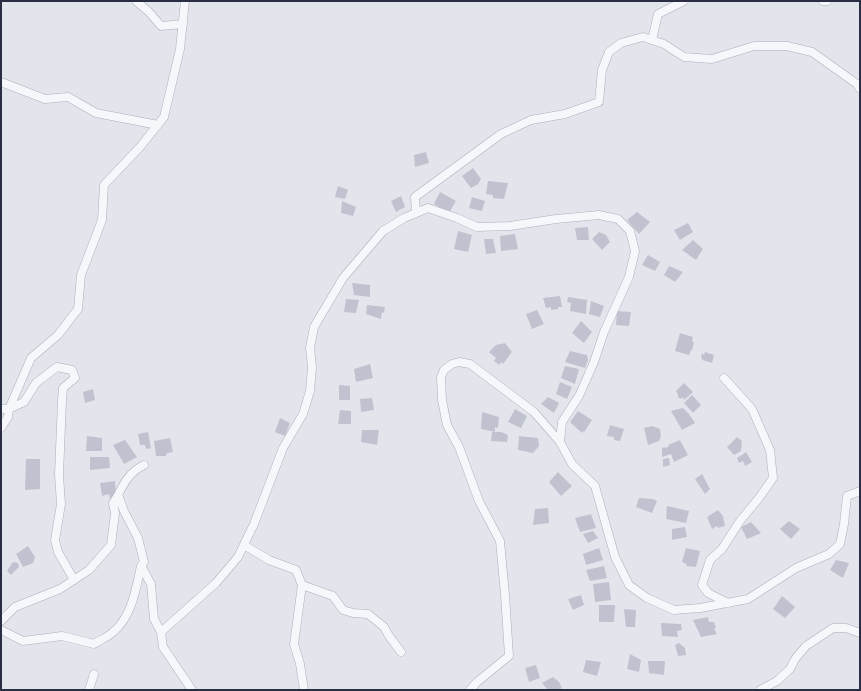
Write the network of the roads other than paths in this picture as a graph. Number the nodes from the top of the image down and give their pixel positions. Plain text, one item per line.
1 (136, 1) edge
2 (185, 1) edge
3 (684, 1) edge
4 (823, 1) edge
5 (827, 1) edge
6 (183, 24) junction
7 (652, 40) junction
8 (1, 82) edge
9 (860, 88) edge
10 (158, 125) junction
11 (416, 213) junction
12 (724, 378) dead end
13 (5, 409) edge
14 (1, 428) edge
15 (560, 442) junction
16 (144, 465) dead end
17 (860, 491) edge
18 (118, 494) junction
19 (244, 545) junction
20 (141, 566) junction
21 (74, 580) junction
22 (302, 585) junction
23 (728, 603) junction
24 (1, 621) edge
25 (1, 630) edge
26 (161, 632) junction
27 (860, 633) edge
28 (401, 652) dead end
29 (94, 674) dead end
30 (89, 690) edge
31 (192, 690) edge
32 (304, 690) edge
33 (470, 690) edge
34 (760, 690) edge

1 - 6 street
2 - 6 street
3 - 7 street
4 - 5 street
6 - 10 street
7 - 9 street
7 - 11 street
8 - 10 street
10 - 13 street
11 - 15 street
11 - 19 street
12 - 23 street
13 - 14 street
13 - 21 street
15 - 23 street
15 - 33 street
16 - 18 street
17 - 23 street
18 - 20 street
18 - 21 street
19 - 22 street
19 - 26 street
20 - 25 street
20 - 26 street
21 - 24 street
22 - 28 street
22 - 32 street
26 - 31 street
27 - 34 street
29 - 30 street

